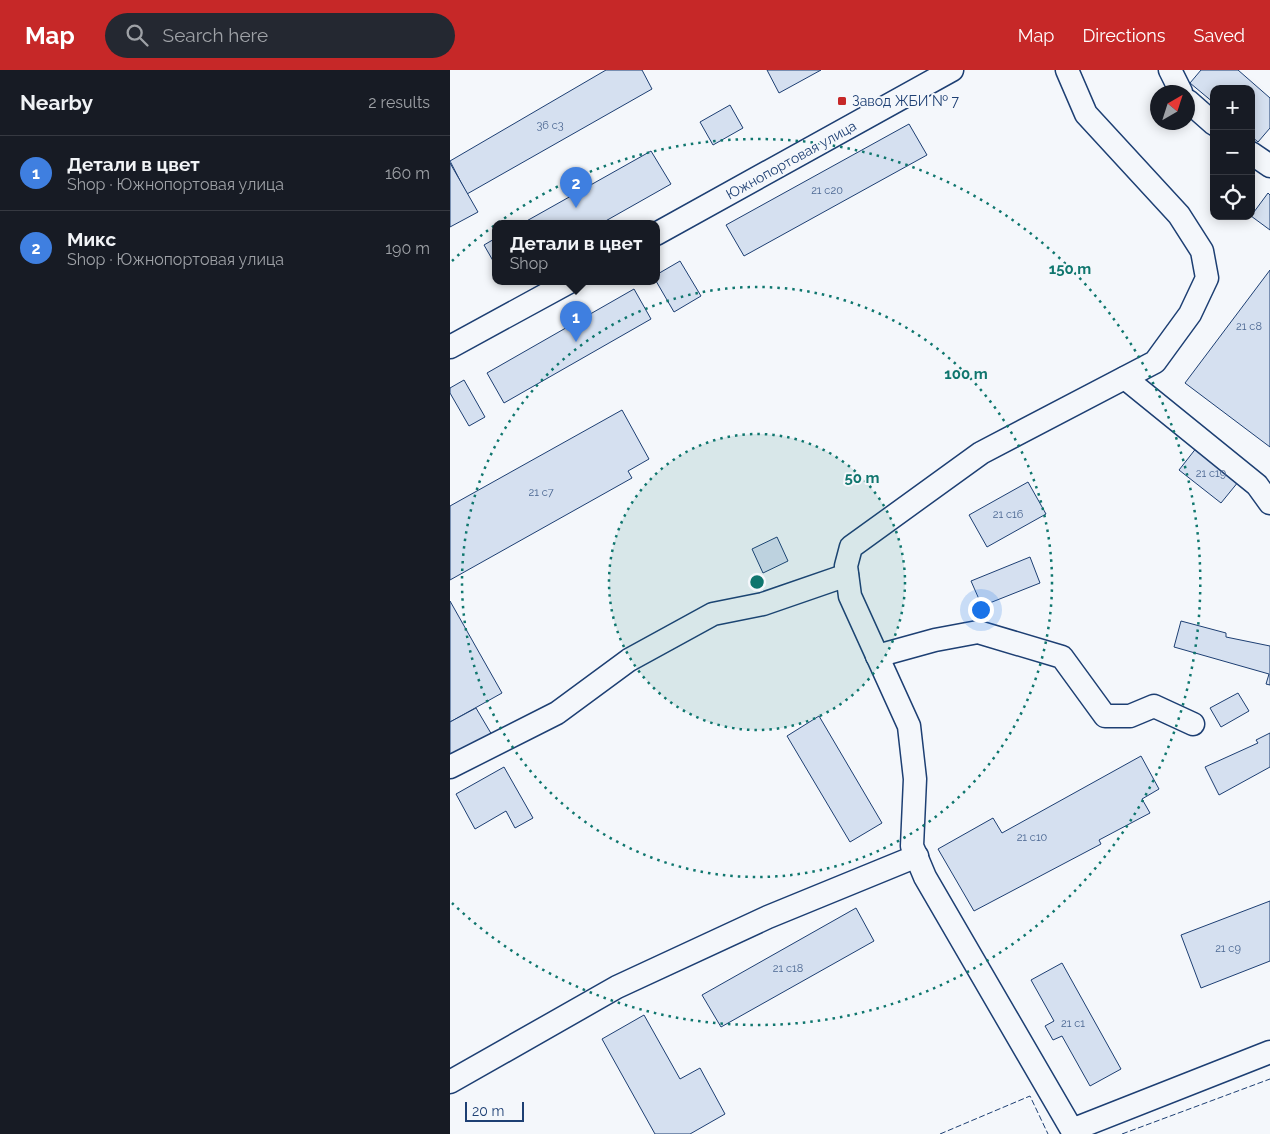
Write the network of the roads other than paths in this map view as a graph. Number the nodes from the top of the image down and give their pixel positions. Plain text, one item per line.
1 (952, 70) edge
2 (1067, 70) edge
3 (1170, 70) edge
4 (1178, 85) edge
5 (1195, 106) edge
6 (1210, 120) edge
7 (1255, 156) edge
8 (1270, 166) edge
9 (660, 232) edge
10 (564, 285) edge
11 (450, 347) edge
12 (1125, 378) junction
13 (1270, 503) edge
14 (847, 575) junction
15 (877, 656) junction
16 (1192, 724) dead end
17 (450, 768) edge
18 (916, 856) junction
19 (1270, 1052) edge
20 (450, 1082) edge

1 - 9 street, Южнопортовая улица
2 - 12 street
3 - 4 street
5 - 6 street
7 - 8 street
10 - 11 street
12 - 13 street
12 - 14 street
14 - 15 street
14 - 17 street
15 - 16 street
15 - 18 street
18 - 19 street
18 - 20 street

